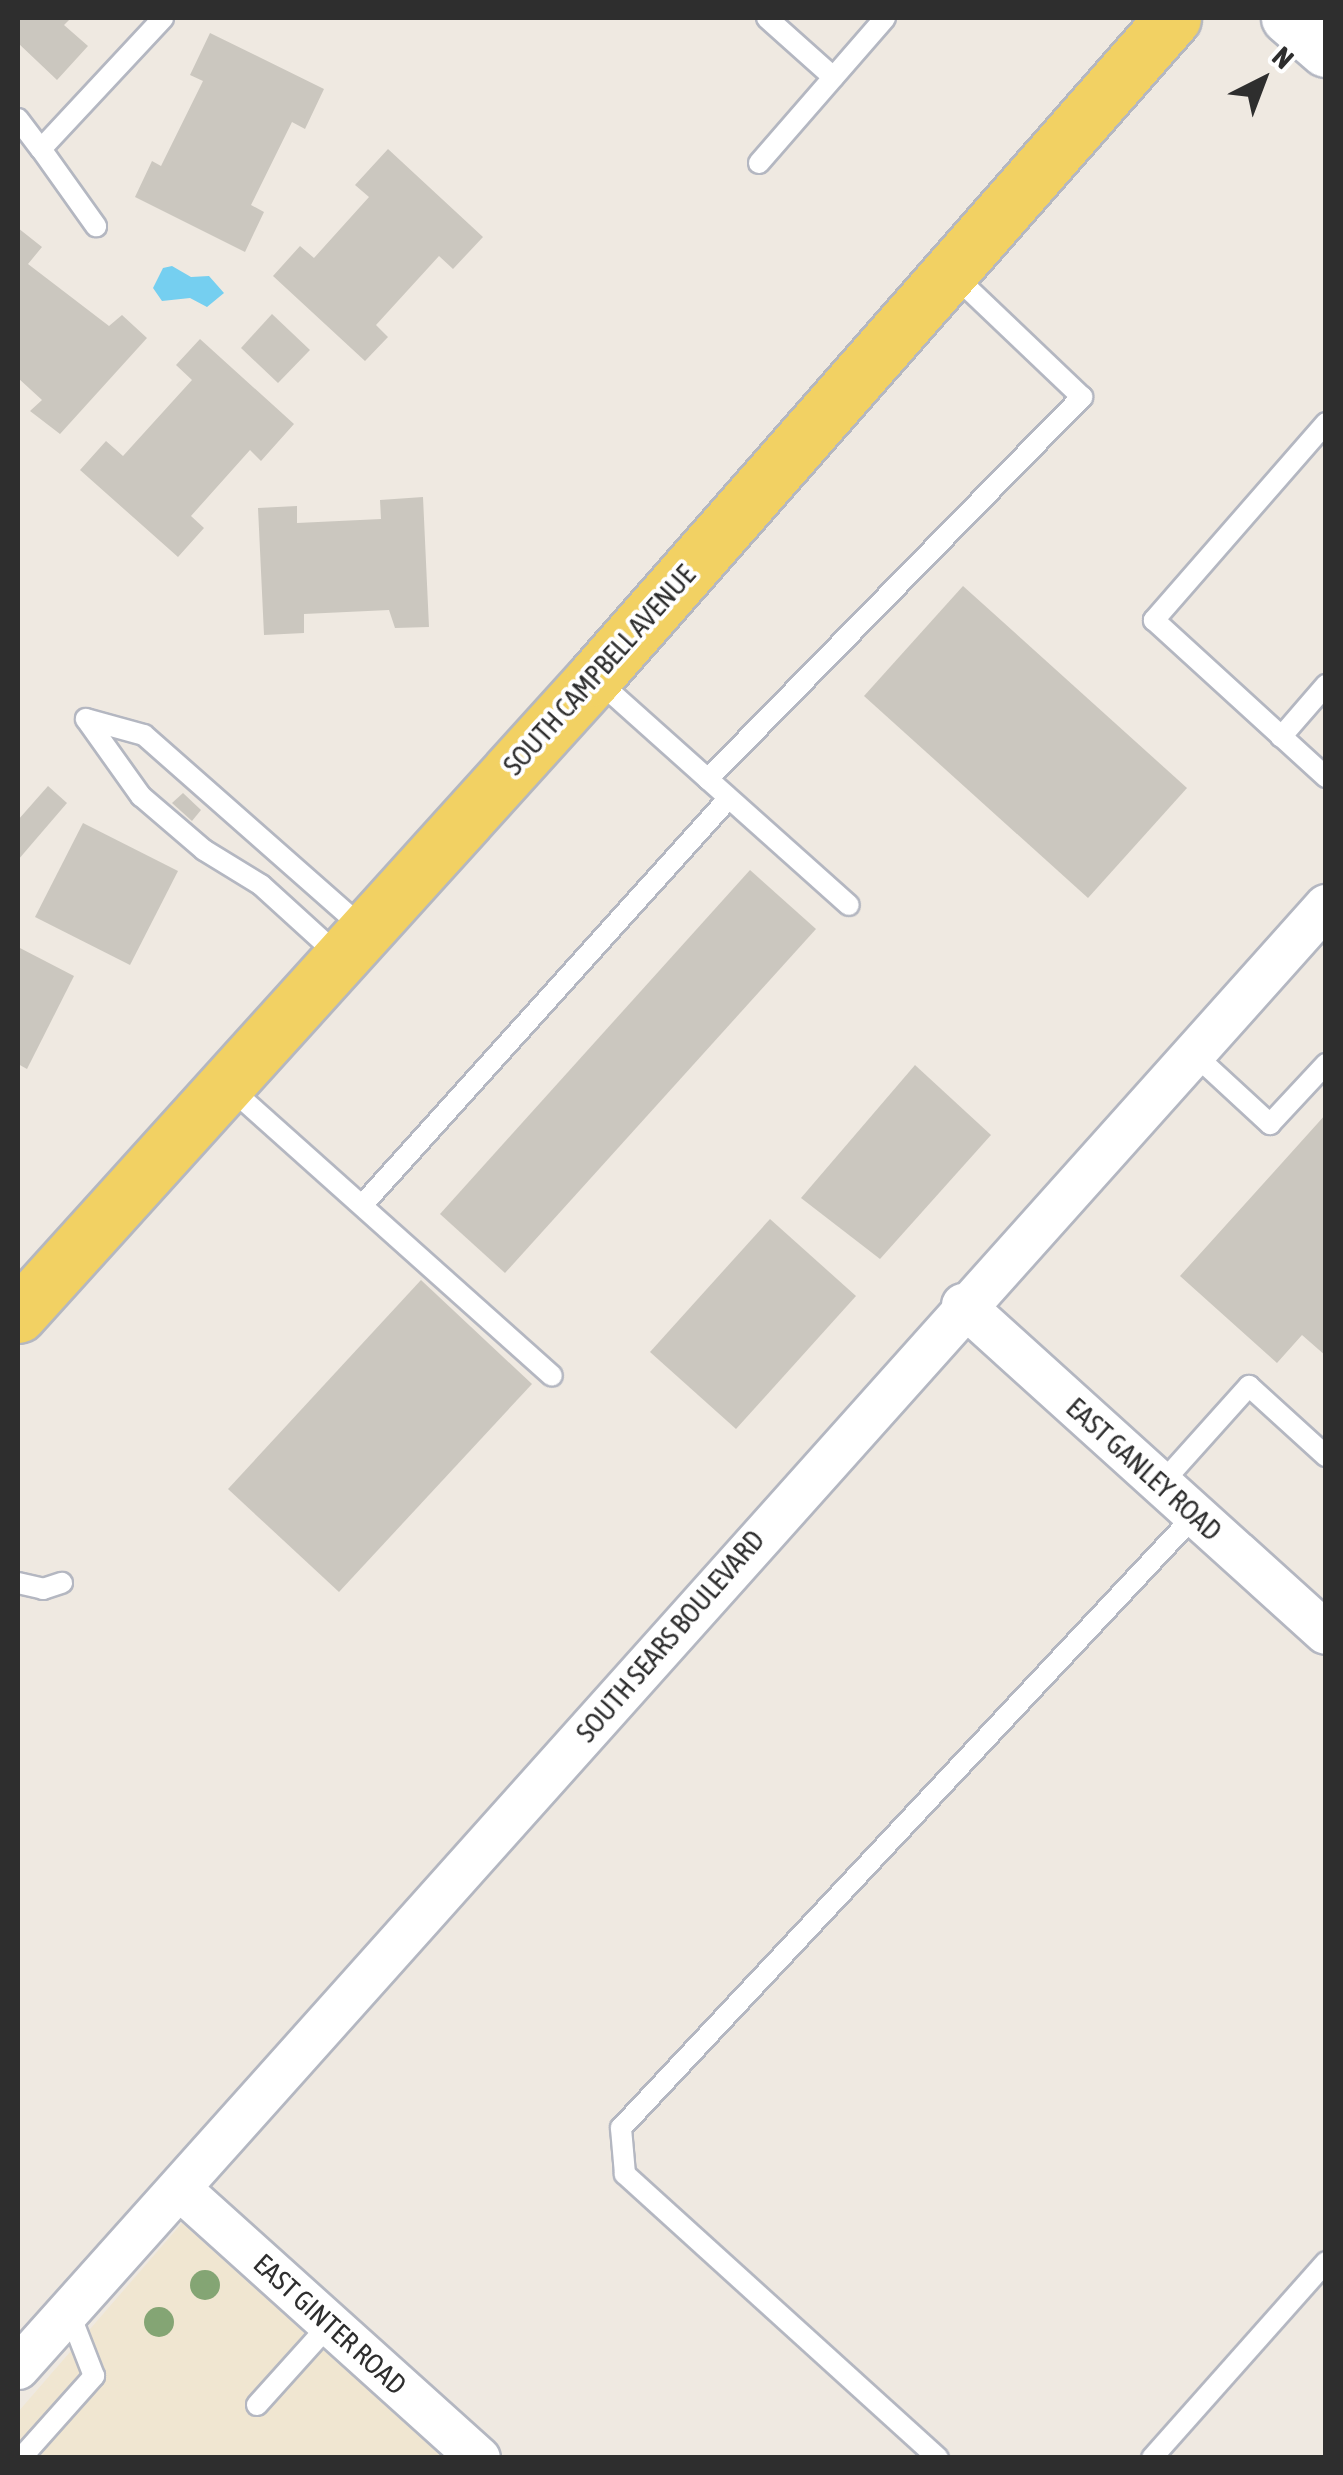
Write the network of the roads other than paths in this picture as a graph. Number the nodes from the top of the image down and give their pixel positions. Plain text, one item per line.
1 (163, 18) edge
2 (767, 18) edge
3 (885, 18) edge
4 (1173, 18) edge
5 (1288, 18) edge
6 (1326, 51) edge
7 (833, 77) junction
8 (18, 119) edge
9 (40, 150) junction
10 (759, 164) dead end
11 (96, 226) dead end
12 (950, 272) junction
13 (1326, 422) edge
14 (594, 678) junction
15 (1326, 685) edge
16 (1281, 737) junction
17 (1326, 777) edge
18 (708, 778) junction
19 (730, 798) junction
20 (849, 905) dead end
21 (1326, 906) edge
22 (351, 942) junction
23 (1192, 1053) junction
24 (1326, 1064) edge
25 (224, 1082) junction
26 (366, 1201) dead end
27 (963, 1305) junction
28 (18, 1315) edge
29 (552, 1376) dead end
30 (1326, 1456) edge
31 (1161, 1484) junction
32 (1195, 1515) junction
33 (18, 1583) edge
34 (62, 1583) dead end
35 (1319, 1614) edge
36 (181, 2190) junction
37 (1326, 2262) edge
38 (69, 2312) junction
39 (330, 2324) junction
40 (18, 2368) edge
41 (257, 2404) dead end
42 (21, 2458) edge
43 (479, 2458) edge
44 (938, 2458) edge
45 (1152, 2458) edge

1 - 9 lane
2 - 7 lane
3 - 7 lane
4 - 12 main road, SOUTH CAMPBELL AVENUE
5 - 6 street
7 - 10 lane
8 - 9 lane
9 - 11 lane
12 - 14 main road, SOUTH CAMPBELL AVENUE
12 - 18 lane
13 - 16 lane
14 - 18 lane
14 - 22 main road, SOUTH CAMPBELL AVENUE
15 - 16 lane
16 - 17 lane
18 - 19 lane
19 - 20 lane
19 - 26 lane
21 - 23 street, SOUTH SEARS BOULEVARD
22 - 22 lane
22 - 25 main road, SOUTH CAMPBELL AVENUE
23 - 24 lane
23 - 27 street, SOUTH SEARS BOULEVARD
25 - 28 main road, SOUTH CAMPBELL AVENUE
25 - 29 lane
27 - 31 street, EAST GANLEY ROAD
27 - 36 street, SOUTH SEARS BOULEVARD
30 - 31 lane
31 - 32 street, EAST GANLEY ROAD
32 - 35 street, EAST GANLEY ROAD
32 - 44 lane
33 - 34 lane
36 - 38 street, SOUTH SEARS BOULEVARD
36 - 39 street, EAST GINTER ROAD
37 - 45 lane
38 - 40 street, SOUTH SEARS BOULEVARD
38 - 42 lane
39 - 41 lane
39 - 43 street, EAST GINTER ROAD

